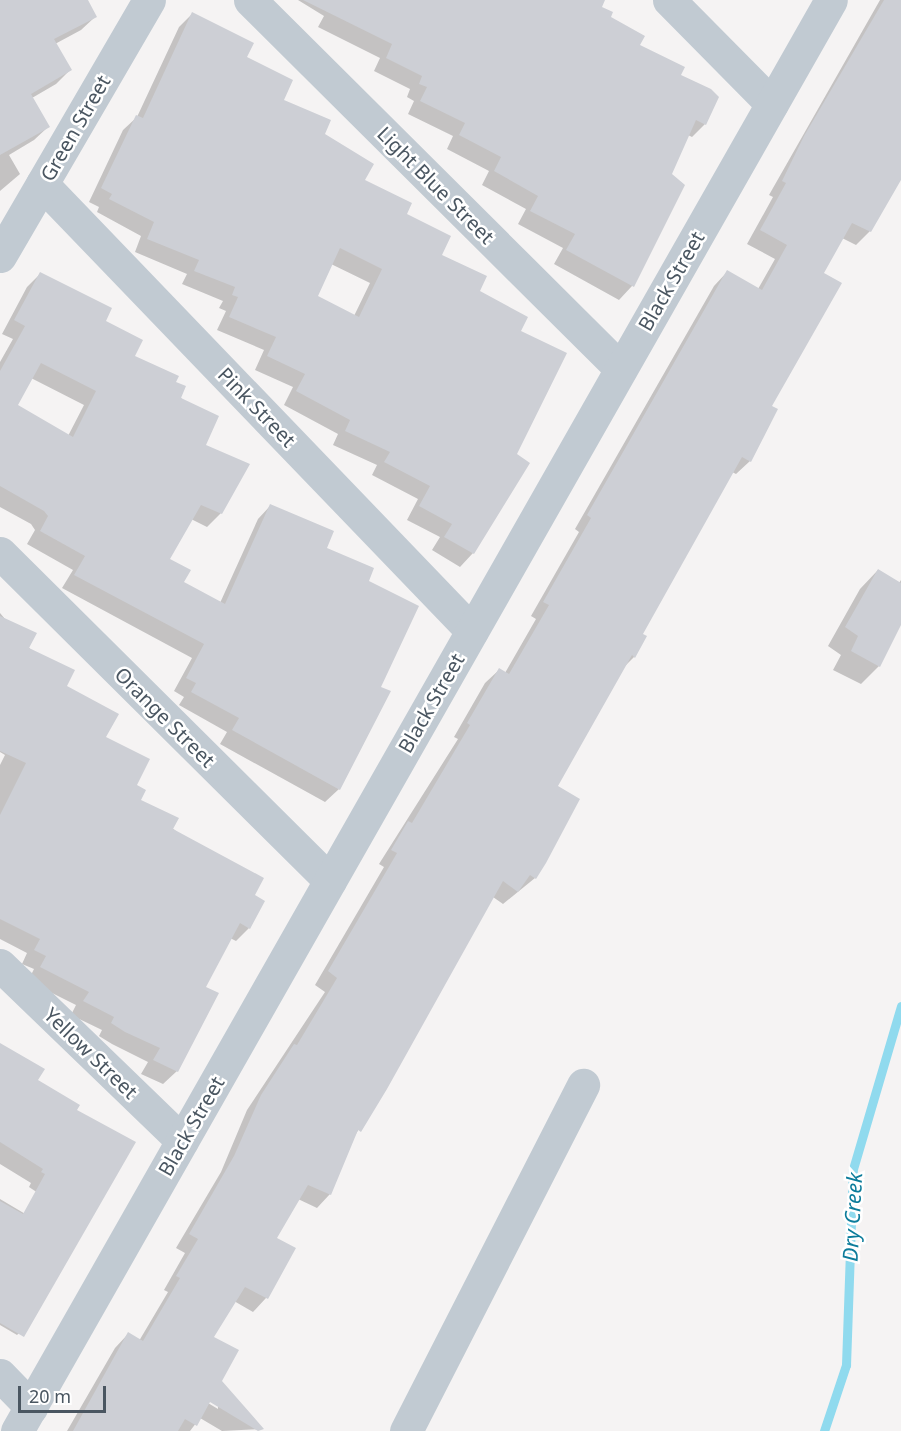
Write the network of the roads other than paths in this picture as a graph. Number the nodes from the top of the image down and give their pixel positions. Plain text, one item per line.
1 (149, 0) edge
2 (250, 0) edge
3 (669, 0) edge
4 (831, 0) edge
5 (772, 104) junction
6 (42, 184) junction
7 (0, 256) edge
8 (621, 369) junction
9 (0, 553) edge
10 (472, 631) junction
11 (330, 880) junction
12 (0, 965) edge
13 (583, 1084) dead end
14 (182, 1141) junction
15 (0, 1375) edge
16 (24, 1419) edge
17 (406, 1431) edge

1 - 6 street, Green Street
2 - 8 street, Light Blue Street
3 - 5 street
4 - 5 street, Black Street
5 - 8 street, Black Street
6 - 7 street, Green Street
6 - 10 street, Pink Street
8 - 10 street, Black Street
9 - 11 street, Orange Street
10 - 11 street, Black Street
11 - 14 street, Black Street
12 - 14 street, Yellow Street
13 - 17 street
14 - 16 street, Black Street
15 - 16 street

